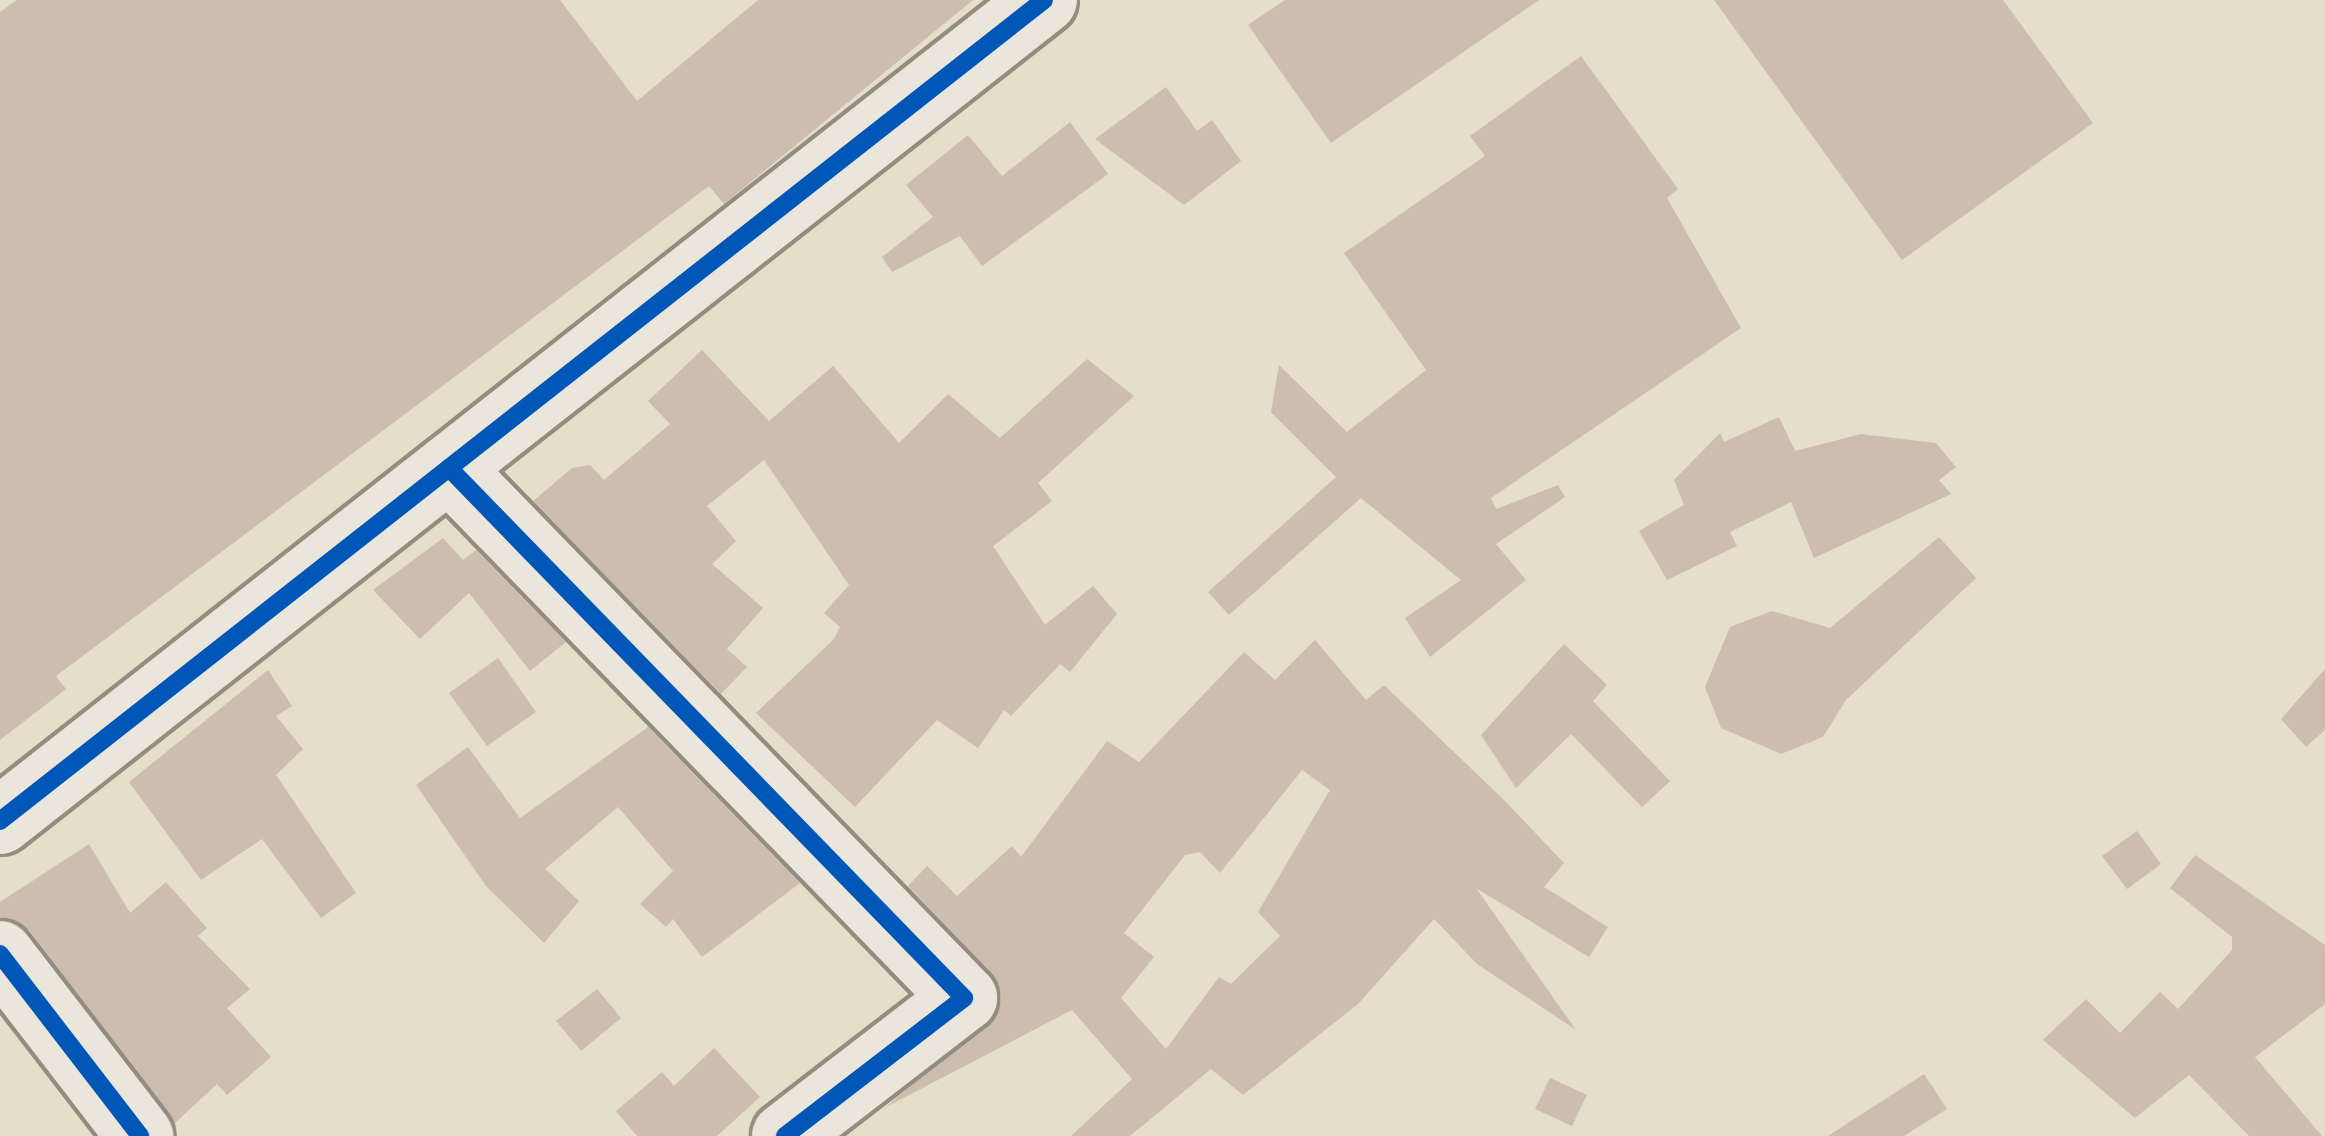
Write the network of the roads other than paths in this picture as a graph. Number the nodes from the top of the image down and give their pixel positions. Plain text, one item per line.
1 (1044, 0) edge
2 (449, 468) junction
3 (0, 821) edge
4 (0, 955) edge
5 (140, 1136) edge
6 (785, 1136) edge

1 - 2 street
2 - 3 street
2 - 6 street
4 - 5 street

